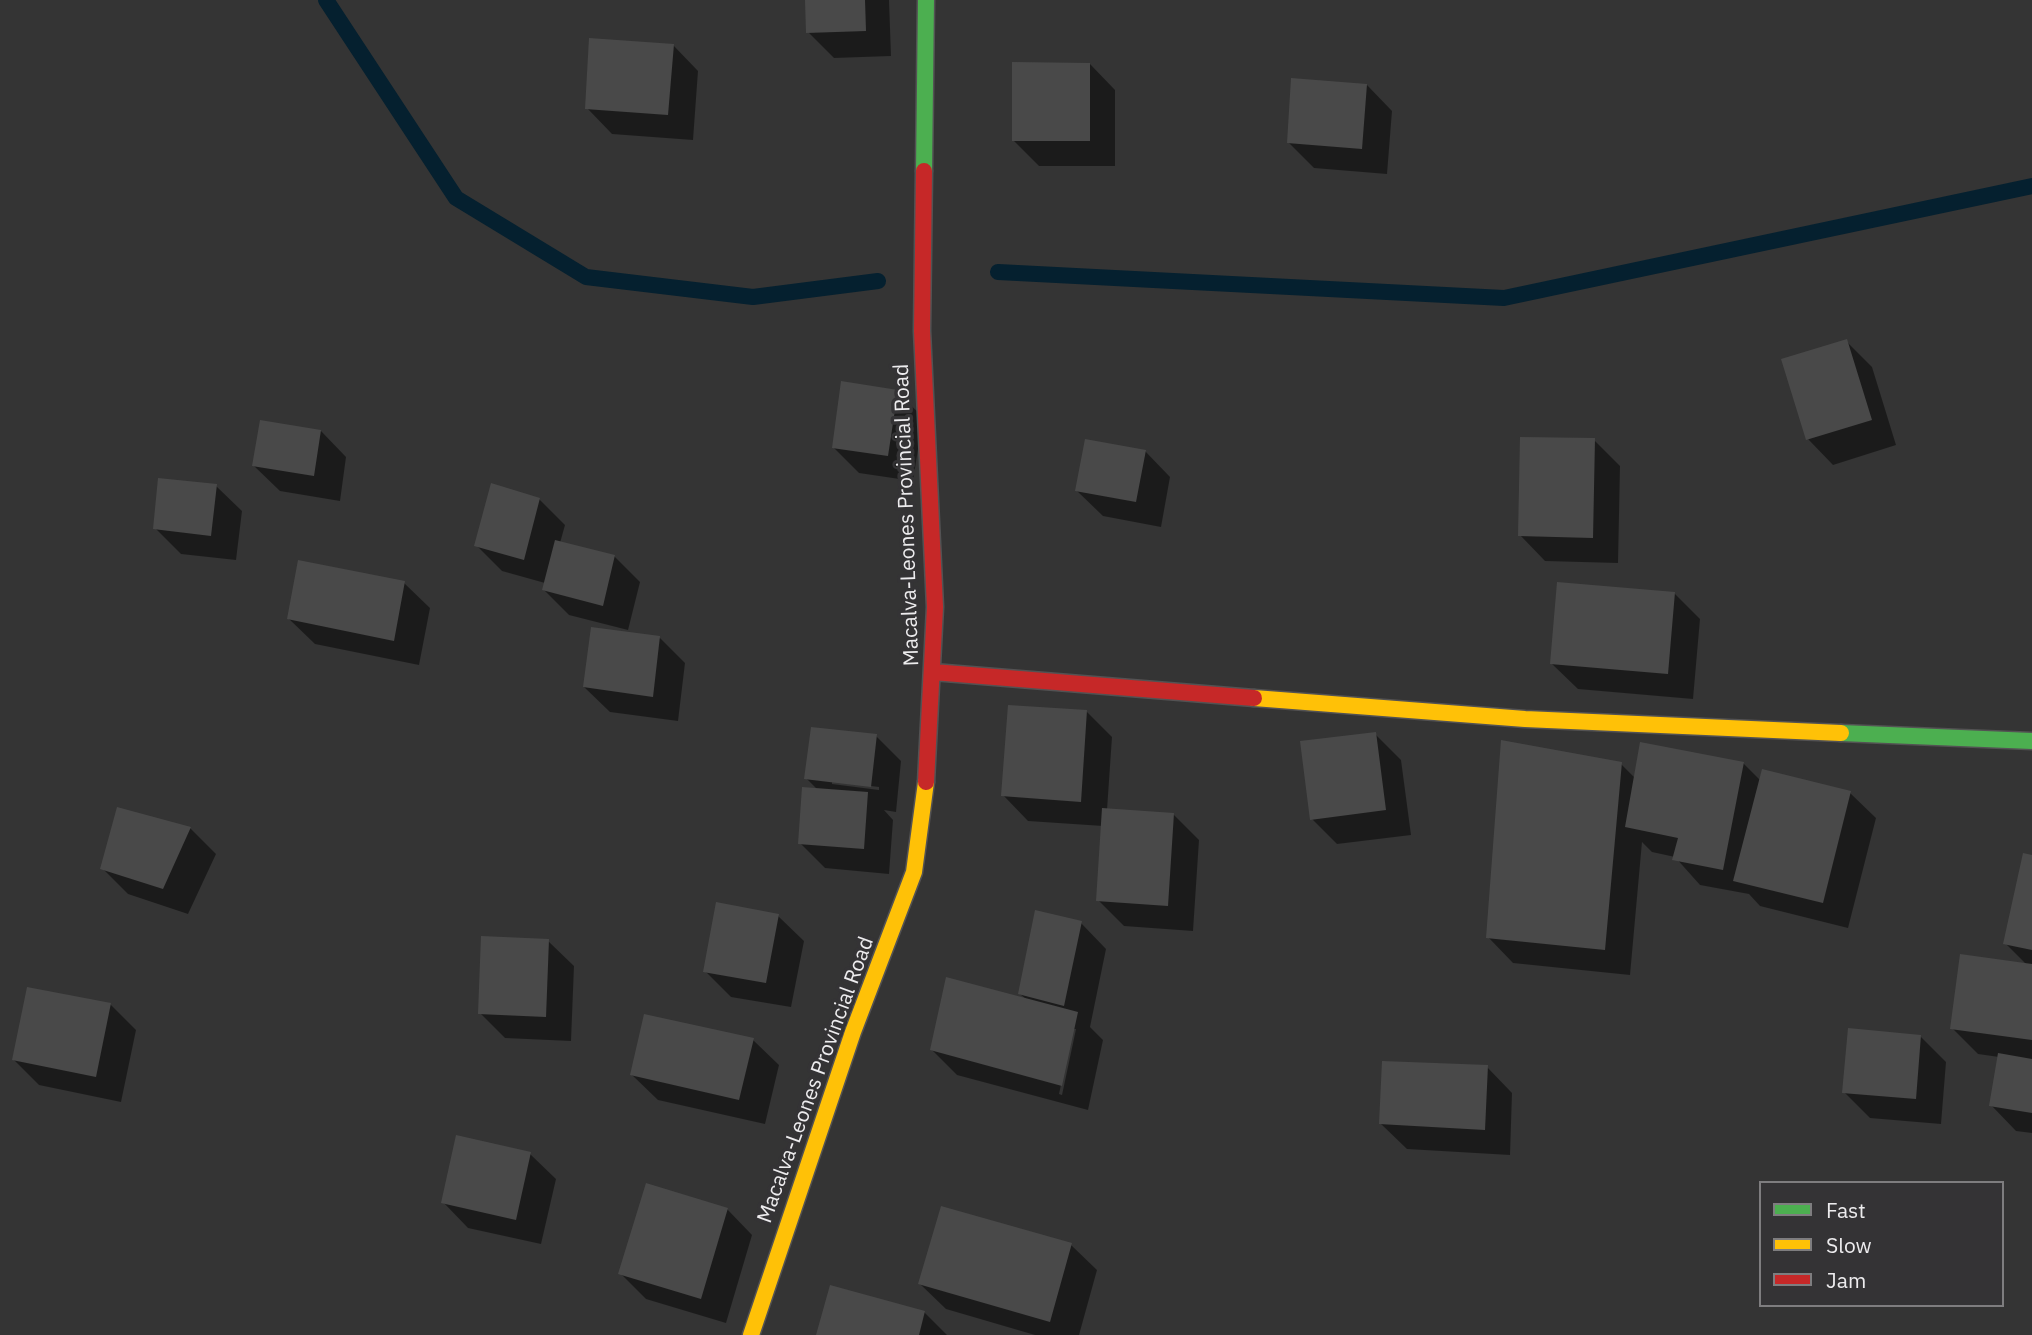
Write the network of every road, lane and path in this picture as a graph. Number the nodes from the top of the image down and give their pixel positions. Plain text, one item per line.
1 (926, 0) edge
2 (933, 672) junction
3 (2032, 741) edge
4 (751, 1335) edge

1 - 2 street, Macalva-Leones Provincial Road
2 - 3 street
2 - 4 street, Macalva-Leones Provincial Road

